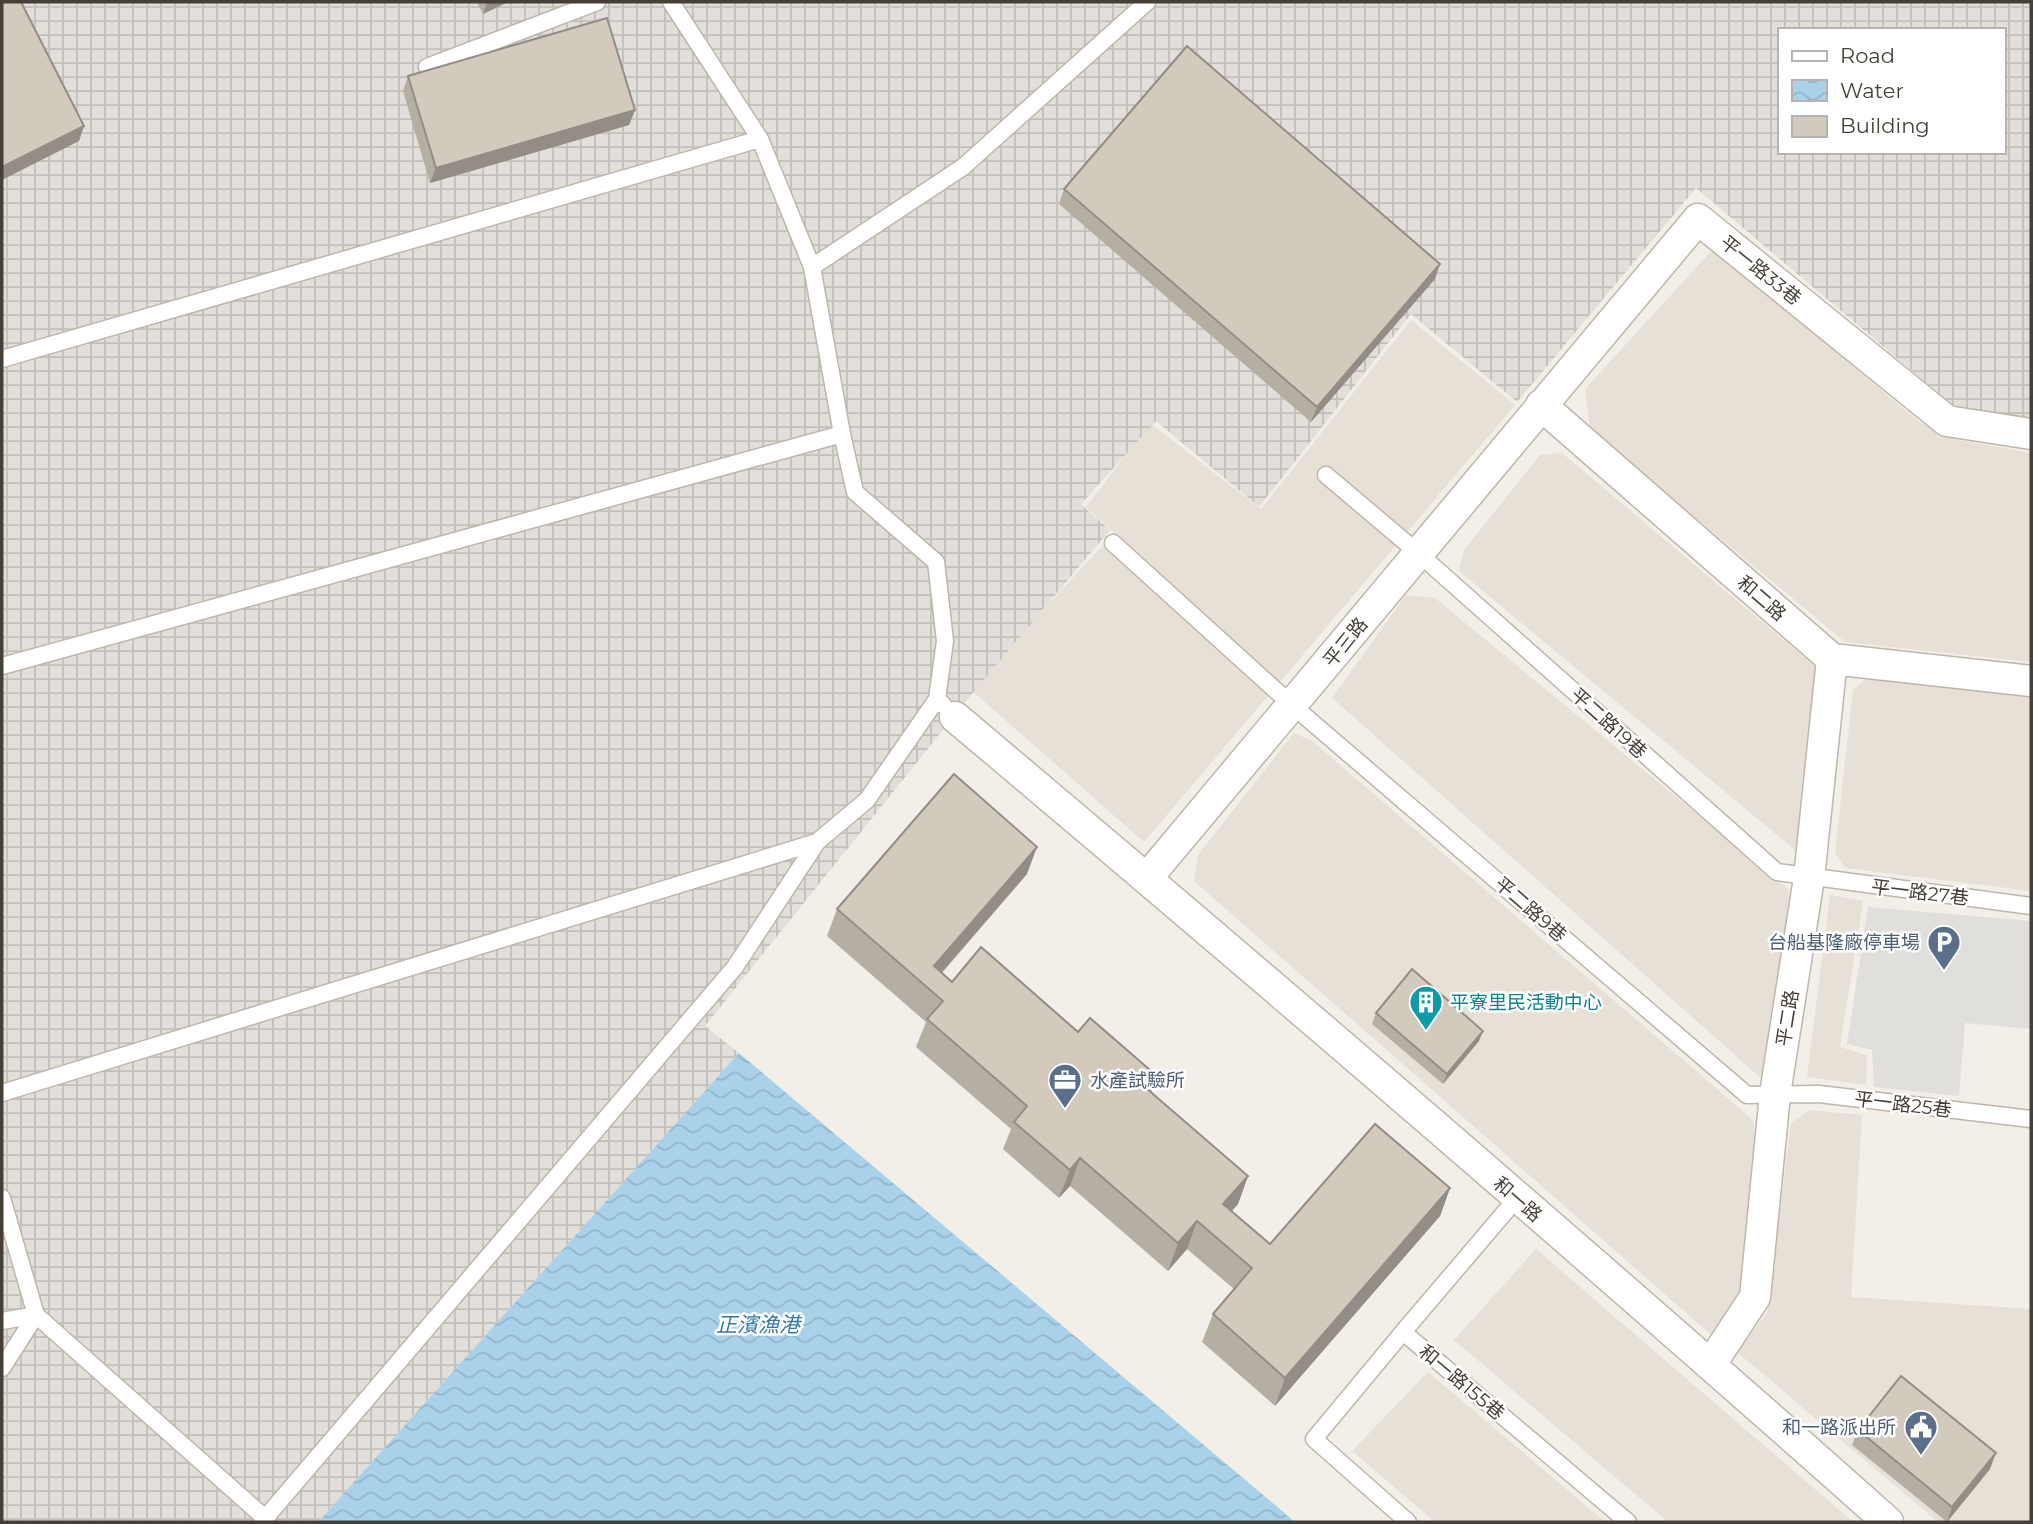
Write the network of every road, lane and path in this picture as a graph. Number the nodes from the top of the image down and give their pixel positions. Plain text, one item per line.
1 (597, 2) edge
2 (671, 2) edge
3 (1147, 2) edge
4 (427, 67) edge
5 (760, 139) junction
6 (812, 267) junction
7 (2, 359) edge
8 (1541, 405) junction
9 (842, 434) junction
10 (2031, 434) edge
11 (1325, 475) dead end
12 (1113, 543) dead end
13 (1417, 552) junction
14 (1832, 659) junction
15 (2, 666) edge
16 (2031, 681) edge
17 (1293, 706) junction
18 (946, 708) junction
19 (817, 842) junction
20 (1147, 878) junction
21 (1808, 878) junction
22 (2031, 906) edge
23 (2, 1093) edge
24 (1775, 1094) junction
25 (2031, 1119) edge
26 (2, 1198) edge
27 (1517, 1198) junction
28 (36, 1315) junction
29 (2, 1321) edge
30 (1403, 1332) junction
31 (1710, 1364) junction
32 (2, 1368) edge
33 (264, 1520) edge
34 (1408, 1522) edge
35 (1628, 1522) edge
36 (1888, 1522) edge

1 - 4 lane
2 - 5 lane
3 - 6 lane
5 - 6 lane
5 - 7 lane
6 - 9 lane
8 - 10 street, 平一路33巷
8 - 13 street, 平三路
8 - 14 street, 和二路
9 - 15 lane
9 - 18 lane
11 - 13 lane, 平二路19巷
12 - 17 lane, 平二路9巷
13 - 17 street, 平三路
13 - 21 lane, 平二路19巷
14 - 16 street
14 - 21 street, 平二路
17 - 20 street, 平三路
17 - 24 lane, 平二路9巷
18 - 19 lane
18 - 20 street, 和一路
19 - 23 lane
19 - 33 lane
20 - 27 street, 和一路
21 - 22 lane, 平一路27巷
21 - 24 street, 平二路
24 - 25 lane, 平一路25巷
24 - 31 street, 平二路
26 - 28 lane
27 - 30 lane
27 - 31 street, 和一路
28 - 29 lane
28 - 32 lane
28 - 33 lane
30 - 34 lane, 和一路155巷
30 - 35 lane, 和一路155巷
31 - 36 street, 和一路

